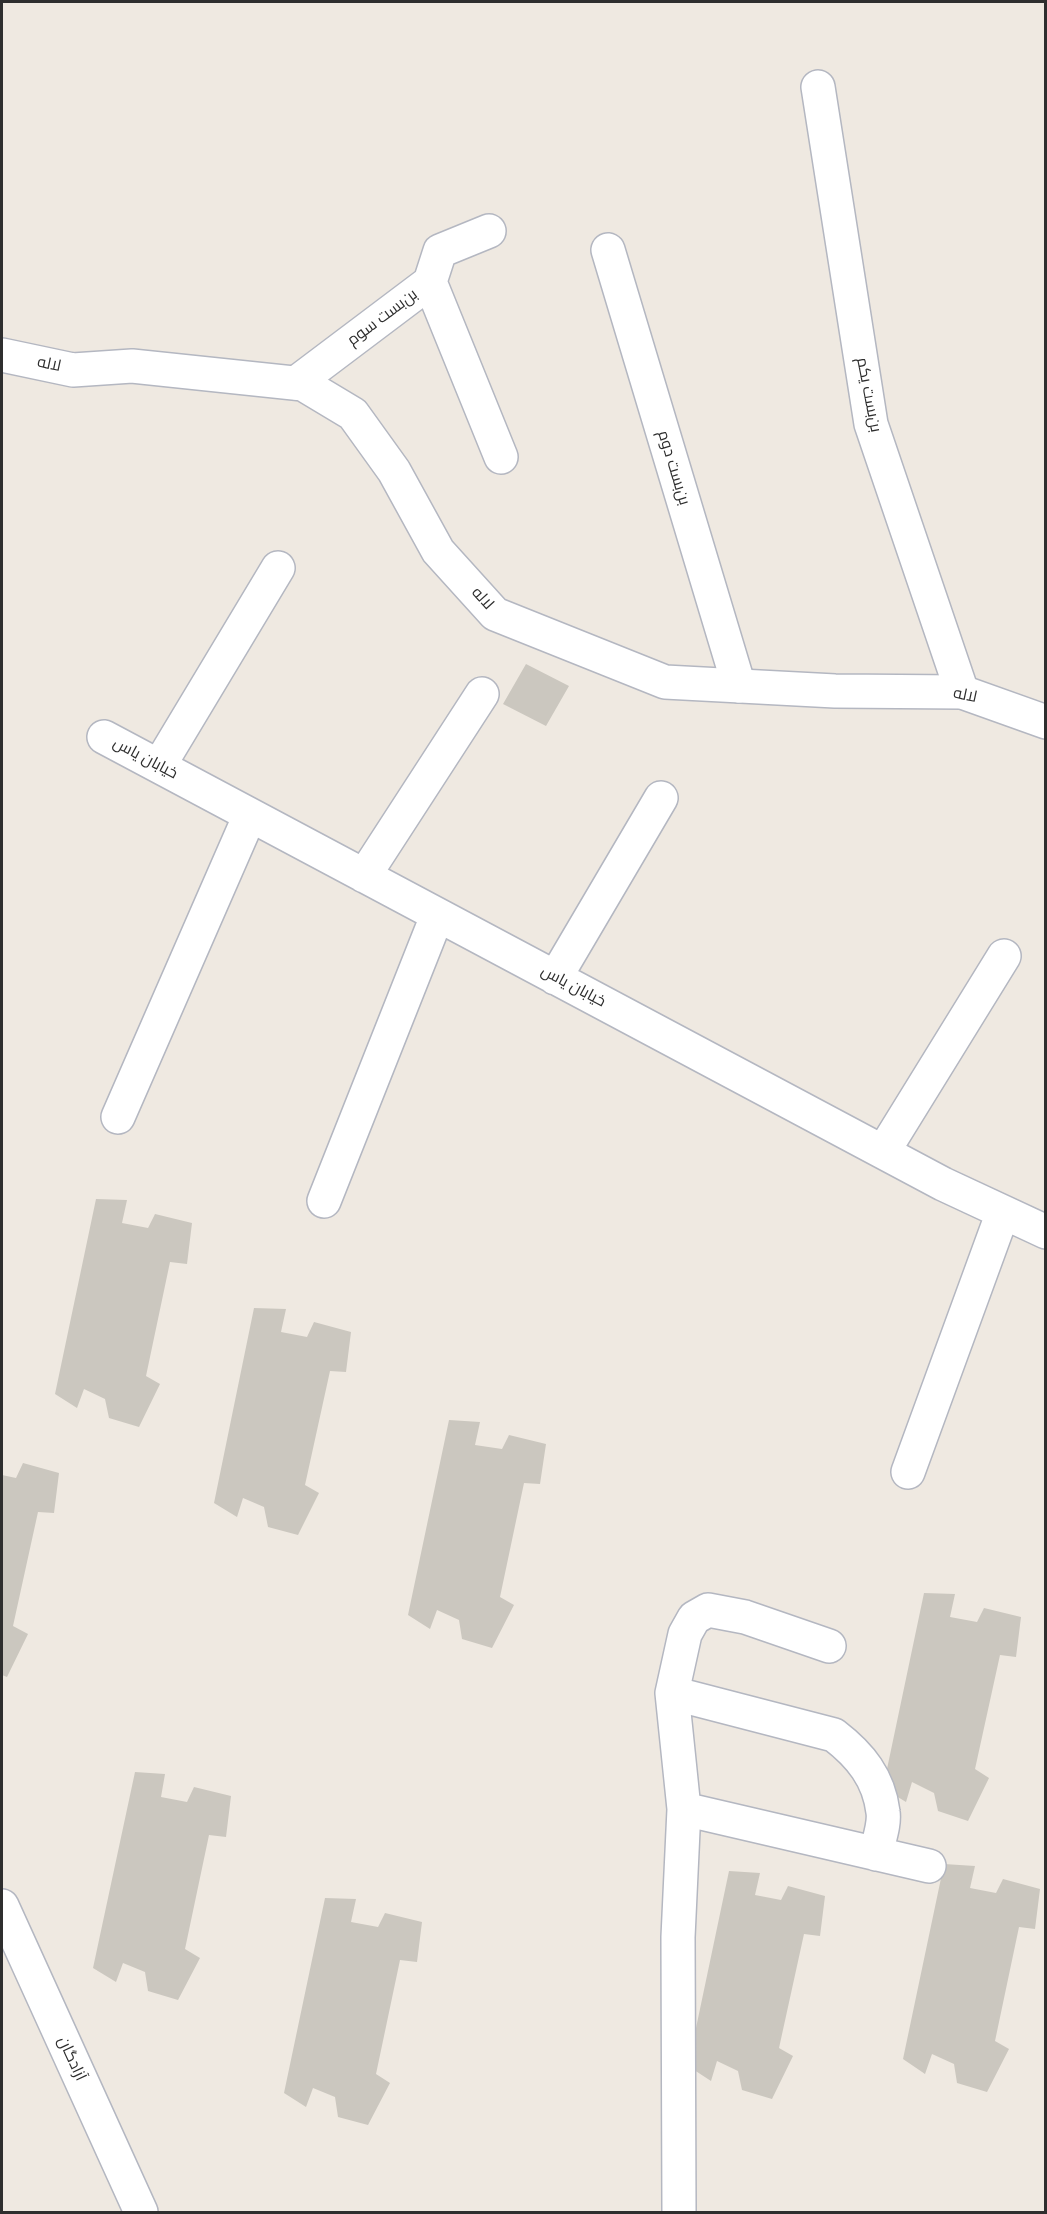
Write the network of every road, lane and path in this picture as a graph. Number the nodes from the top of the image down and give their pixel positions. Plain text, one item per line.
1 (818, 87) dead end
2 (489, 231) dead end
3 (608, 250) dead end
4 (430, 282) junction
5 (2, 355) edge
6 (296, 383) junction
7 (501, 457) dead end
8 (278, 568) dead end
9 (739, 686) junction
10 (962, 692) junction
11 (482, 694) dead end
12 (1046, 722) edge
13 (104, 737) dead end
14 (159, 766) junction
15 (661, 798) dead end
16 (250, 815) junction
17 (364, 876) junction
18 (437, 916) junction
19 (1004, 956) dead end
20 (555, 978) junction
21 (117, 1117) dead end
22 (883, 1152) junction
23 (324, 1201) dead end
24 (1003, 1212) junction
25 (1046, 1232) edge
26 (908, 1472) dead end
27 (829, 1646) dead end
28 (672, 1693) junction
29 (684, 1809) junction
30 (876, 1854) junction
31 (929, 1866) dead end
32 (2, 1906) edge
33 (141, 2212) edge
34 (679, 2212) edge

1 - 10 street, بن‌بست یکم
2 - 4 street, بن‌بست سوم
3 - 9 street, بن‌بست دوم
4 - 6 street, بن‌بست سوم
4 - 7 street
5 - 6 street, لاله
6 - 9 street, لاله
8 - 14 street
9 - 10 street, لاله
10 - 12 street, لاله
11 - 17 street
13 - 14 street, خیابان یاس
14 - 16 street, خیابان یاس
15 - 20 street
16 - 17 street, خیابان یاس
16 - 21 street
17 - 18 street, خیابان یاس
18 - 20 street, خیابان یاس
18 - 23 street
19 - 22 street
20 - 22 street, خیابان یاس
22 - 24 street, خیابان یاس
24 - 25 street, خیابان یاس
24 - 26 street
27 - 28 street
28 - 29 street
28 - 30 street
29 - 30 street
29 - 34 street
30 - 31 street
32 - 33 street, آزادگان

